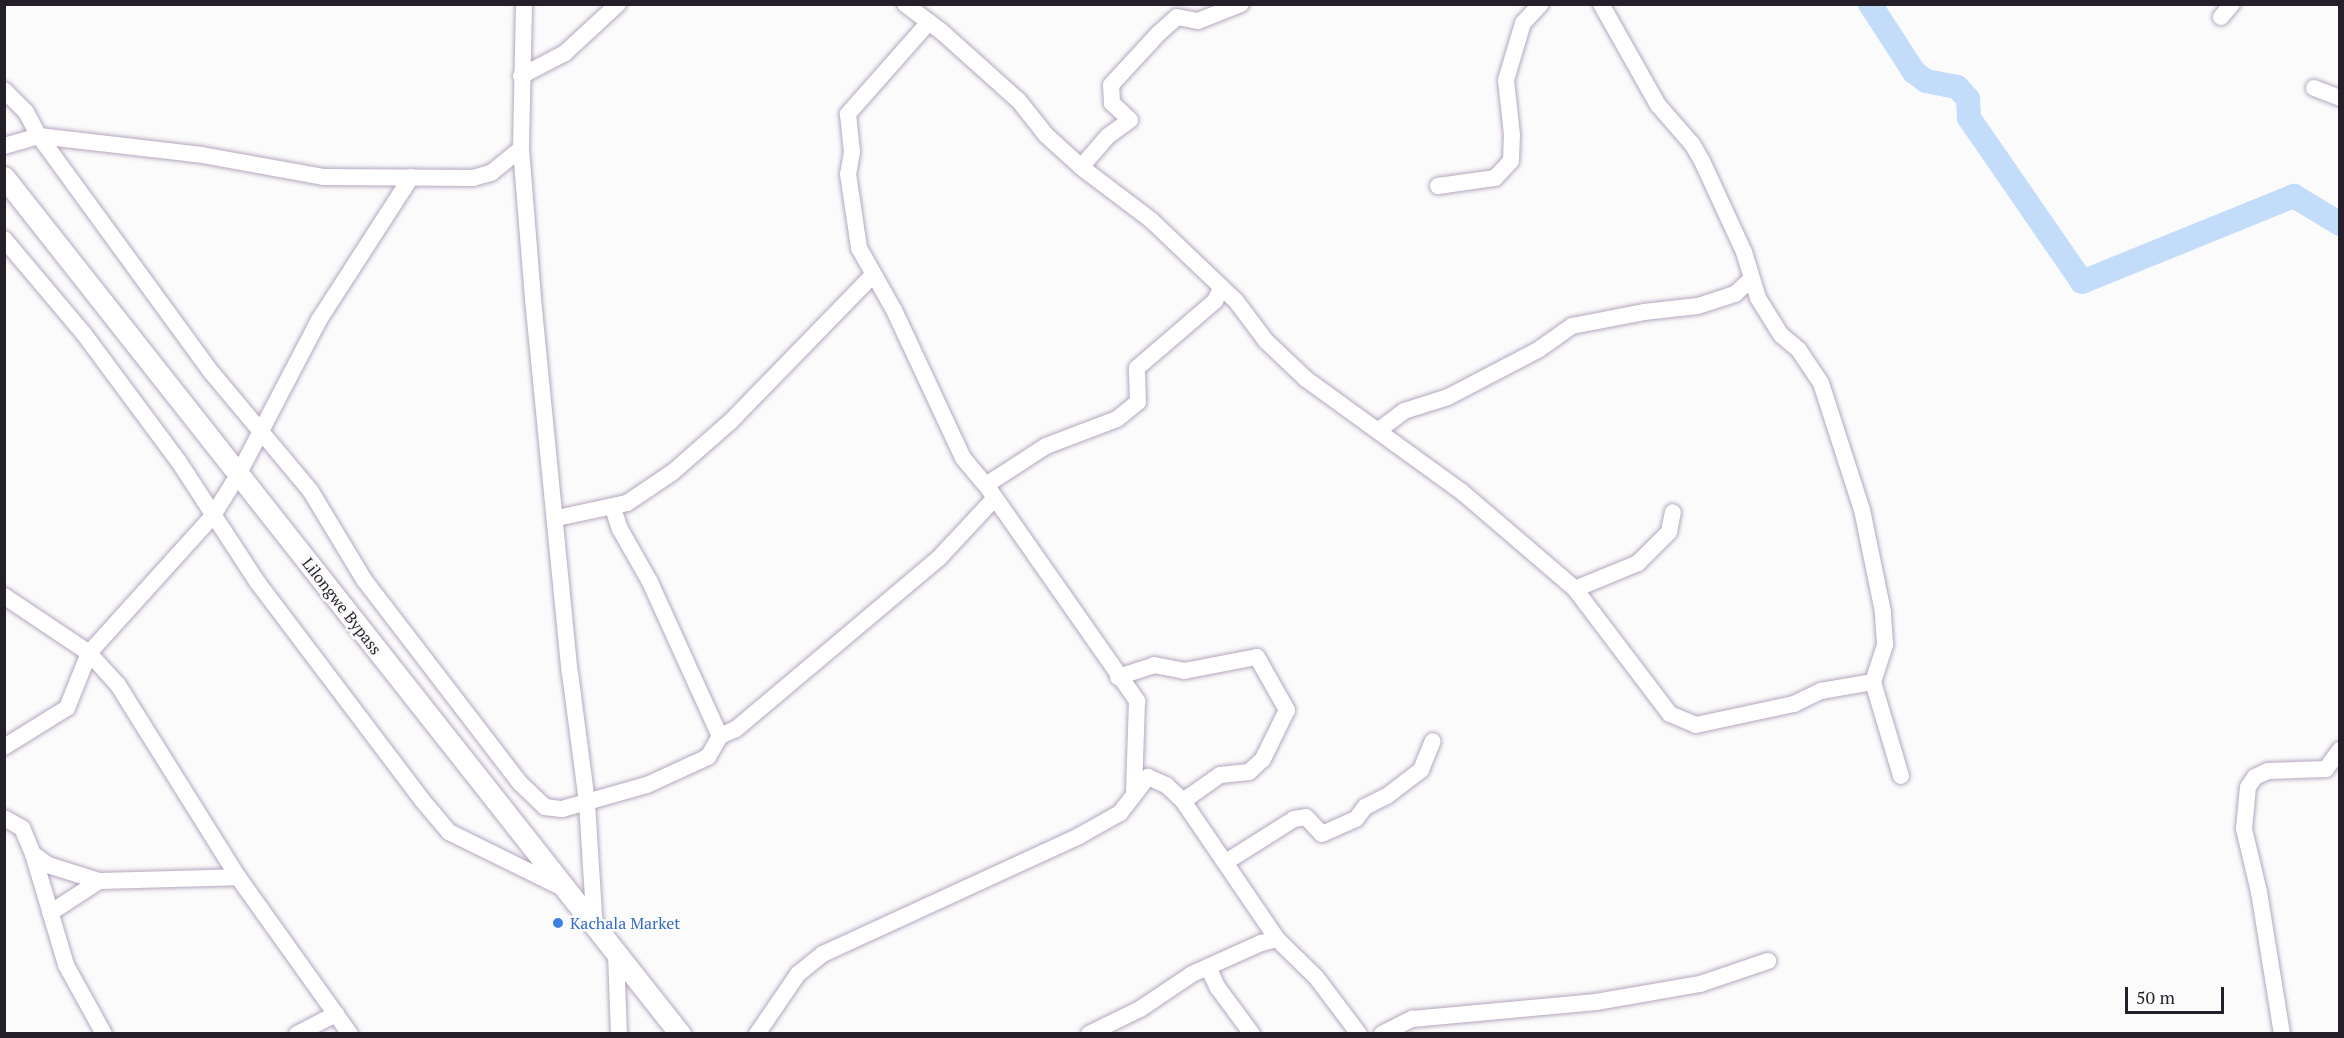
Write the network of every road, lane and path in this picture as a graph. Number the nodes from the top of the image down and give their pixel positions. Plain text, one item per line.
1 (524, 4) edge
2 (618, 4) edge
3 (1242, 4) edge
4 (1541, 4) edge
5 (1601, 4) edge
6 (911, 6) edge
7 (929, 22) junction
8 (521, 76) junction
9 (2314, 88) dead end
10 (4, 90) edge
11 (2340, 98) edge
12 (39, 136) junction
13 (4, 146) edge
14 (521, 149) junction
15 (1081, 167) junction
16 (4, 177) edge
17 (411, 177) junction
18 (1438, 186) dead end
19 (4, 238) edge
20 (873, 275) junction
21 (1751, 279) junction
22 (1221, 288) junction
23 (1378, 430) junction
24 (261, 431) junction
25 (238, 475) junction
26 (991, 491) junction
27 (613, 508) junction
28 (1673, 512) dead end
29 (212, 517) junction
30 (557, 518) junction
31 (1575, 589) junction
32 (4, 596) edge
33 (89, 653) junction
34 (1118, 677) junction
35 (1873, 682) junction
36 (720, 736) junction
37 (1433, 741) dead end
38 (4, 747) edge
39 (2340, 750) edge
40 (1901, 776) dead end
41 (1134, 790) junction
42 (1184, 801) junction
43 (587, 803) junction
44 (4, 818) edge
45 (33, 854) junction
46 (1226, 862) junction
47 (238, 877) junction
48 (99, 881) junction
49 (564, 889) junction
50 (50, 913) junction
51 (595, 928) junction
52 (1277, 939) junction
53 (616, 953) junction
54 (1768, 961) dead end
55 (1208, 967) junction
56 (336, 1014) junction
57 (104, 1034) edge
58 (297, 1034) edge
59 (350, 1034) edge
60 (619, 1034) edge
61 (680, 1034) edge
62 (757, 1034) edge
63 (1089, 1034) edge
64 (1252, 1034) edge
65 (1359, 1034) edge
66 (1382, 1034) edge
67 (2282, 1034) edge

1 - 8 street
2 - 8 street
3 - 15 street
4 - 18 street
5 - 21 street
6 - 7 street
7 - 15 street
7 - 20 street
8 - 14 street
9 - 11 street
10 - 12 street
12 - 13 street
12 - 17 street
12 - 24 street
14 - 17 street
14 - 30 street
15 - 22 street
16 - 25 main road, Lilongwe Bypass
17 - 24 street
19 - 29 street
20 - 26 street
20 - 27 street
21 - 23 street
21 - 35 street
22 - 23 street
22 - 26 street
23 - 31 street
24 - 25 street
24 - 43 street
25 - 29 street
25 - 49 main road, Lilongwe Bypass
26 - 34 street
26 - 36 street
27 - 30 street
27 - 36 street
28 - 31 street
29 - 33 street
29 - 49 street
30 - 43 street
31 - 35 street
32 - 33 street
33 - 38 street
33 - 47 street
34 - 41 street
34 - 42 street
35 - 40 street
36 - 43 street
37 - 46 street
39 - 67 street
41 - 42 street
41 - 62 street
42 - 46 street
43 - 51 street
44 - 45 street
45 - 48 street
45 - 50 street
46 - 52 street
47 - 48 street
47 - 56 street
48 - 50 street
49 - 51 main road, Lilongwe Bypass
50 - 57 street
51 - 53 main road, Lilongwe Bypass
52 - 55 street
52 - 65 street
53 - 60 street
53 - 61 main road, Lilongwe Bypass
54 - 66 street
55 - 63 street
55 - 64 street
56 - 58 street
56 - 59 street

